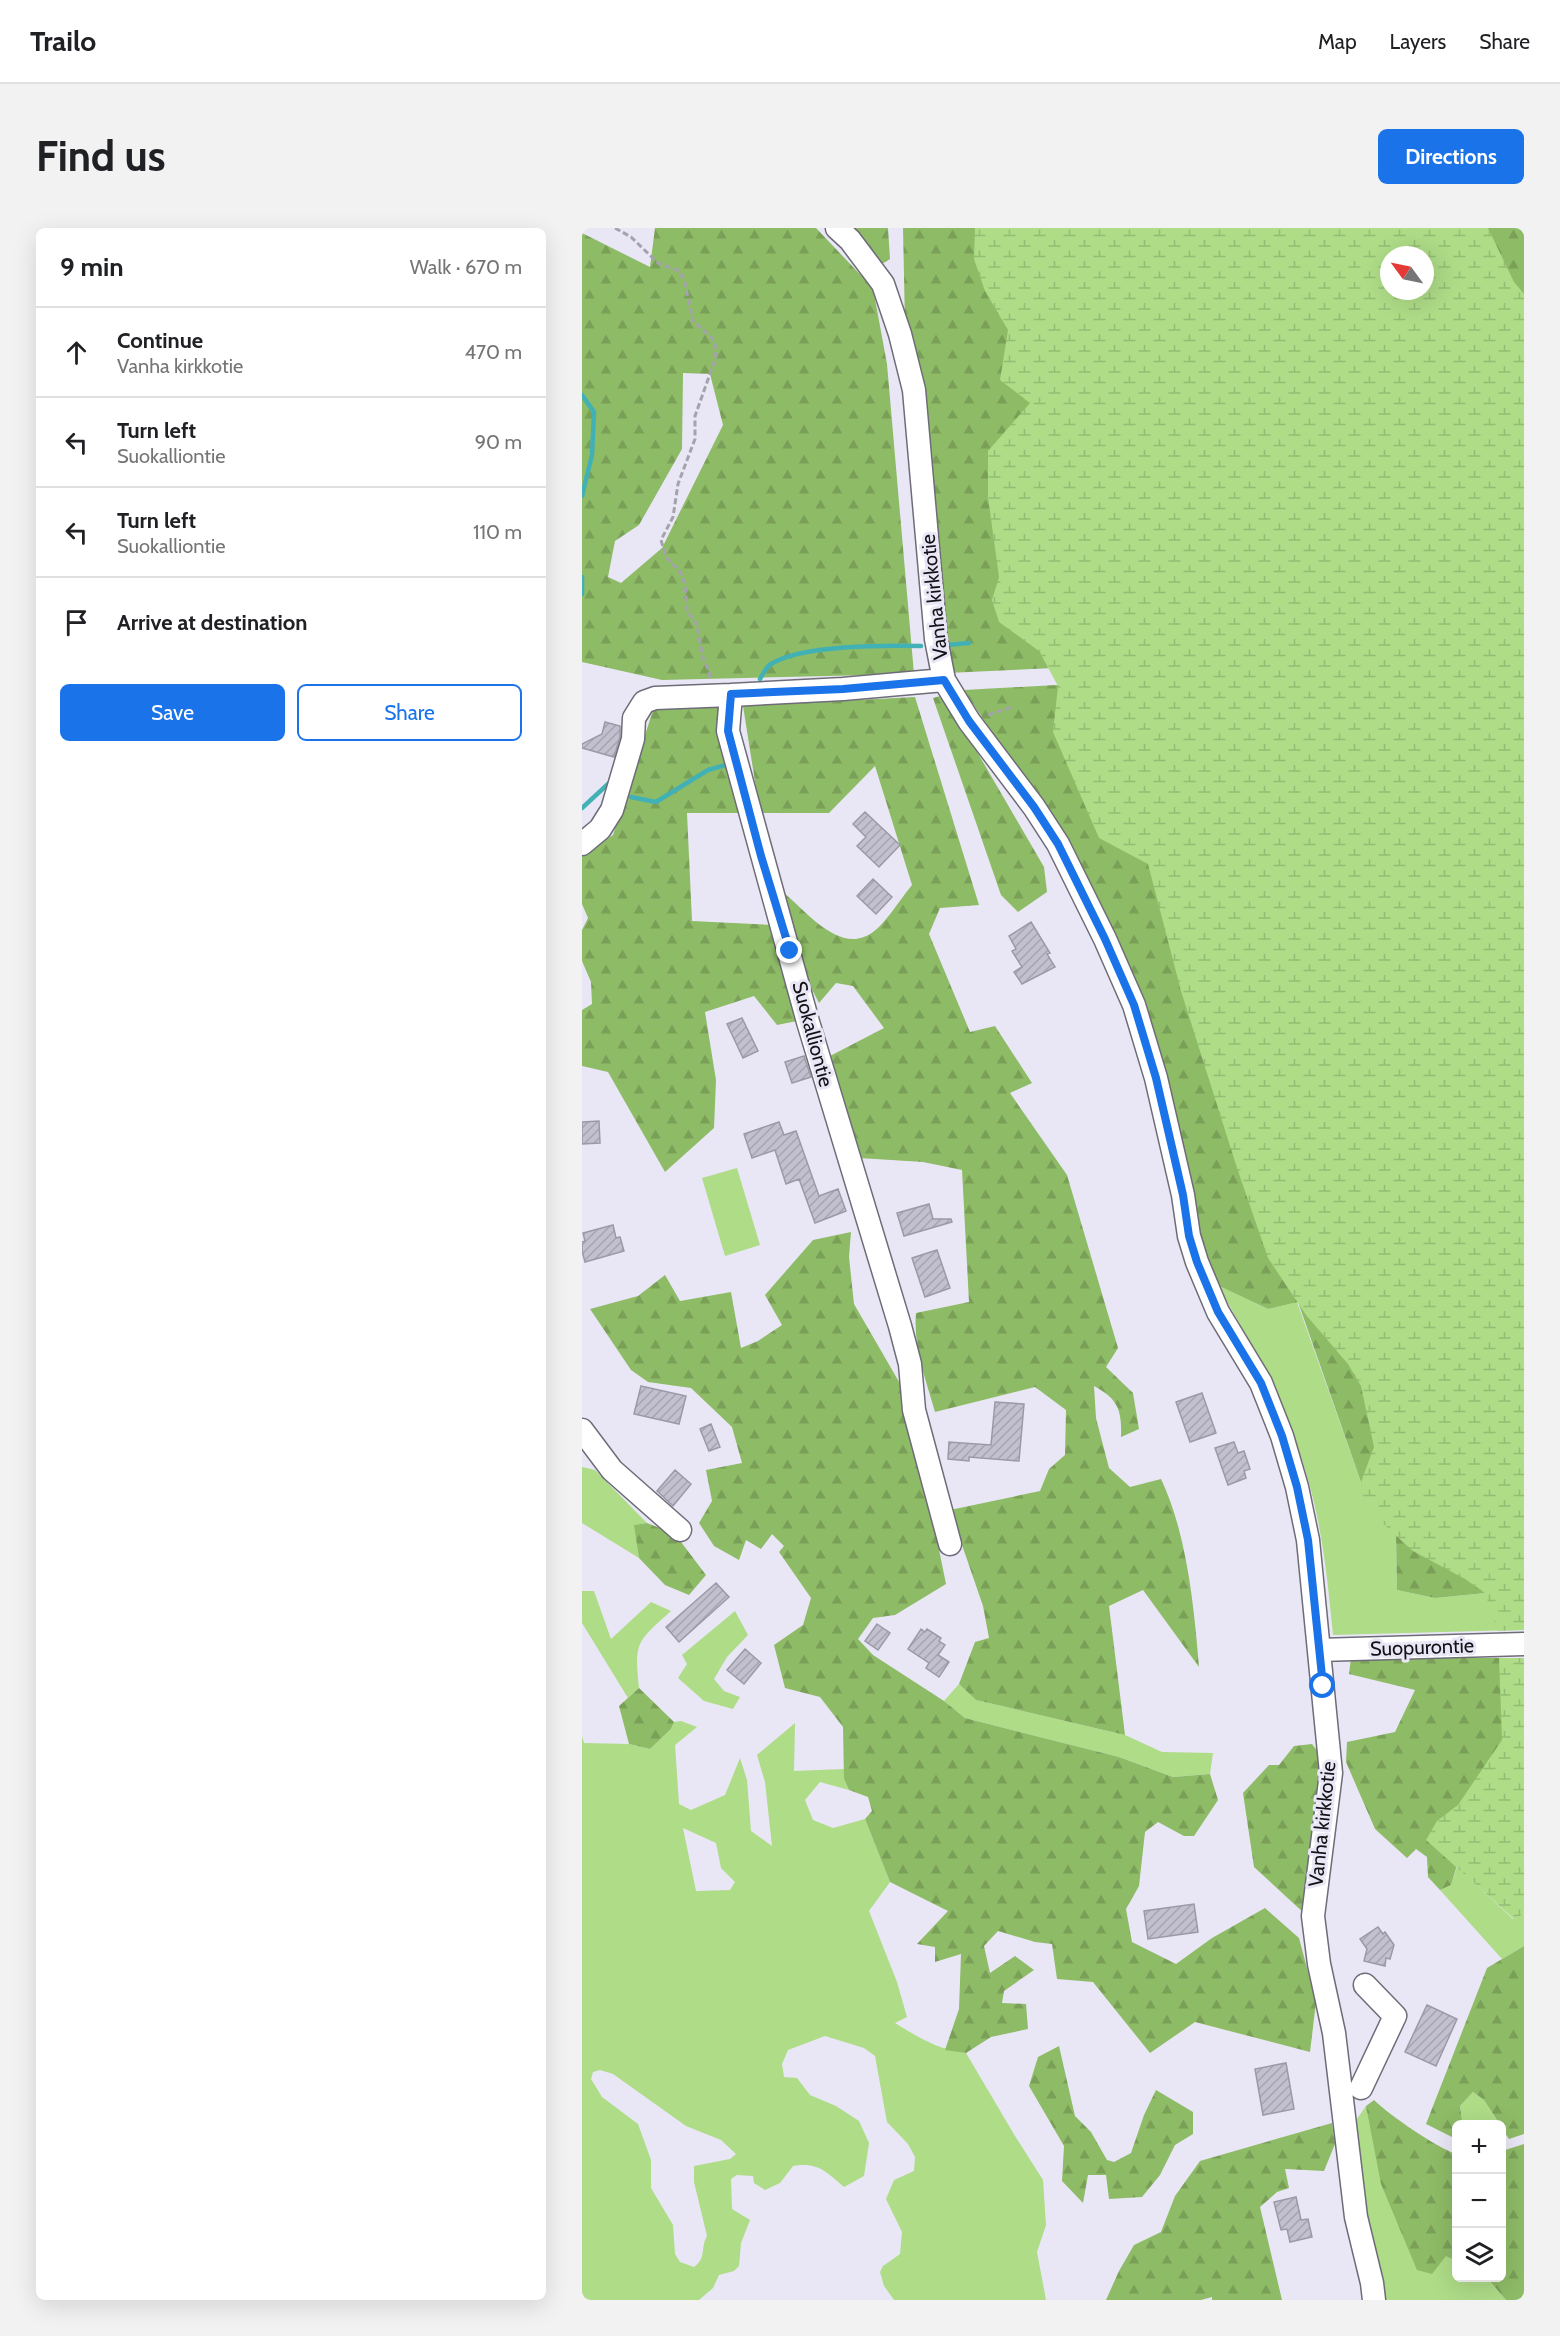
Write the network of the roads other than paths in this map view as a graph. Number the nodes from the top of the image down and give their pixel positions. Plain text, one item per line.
1 (837, 228) edge
2 (944, 680) junction
3 (731, 694) junction
4 (582, 844) edge
5 (582, 1430) edge
6 (680, 1530) dead end
7 (950, 1544) dead end
8 (1524, 1644) edge
9 (1319, 1650) junction
10 (1365, 1985) dead end
11 (1361, 2088) dead end
12 (1374, 2300) edge

1 - 2 street, Vanha kirkkotie
2 - 3 street
2 - 9 street, Vanha kirkkotie
3 - 4 street
3 - 7 street, Suokalliontie
5 - 6 street
8 - 9 street, Suopurontie
9 - 12 street, Vanha kirkkotie
10 - 11 street

